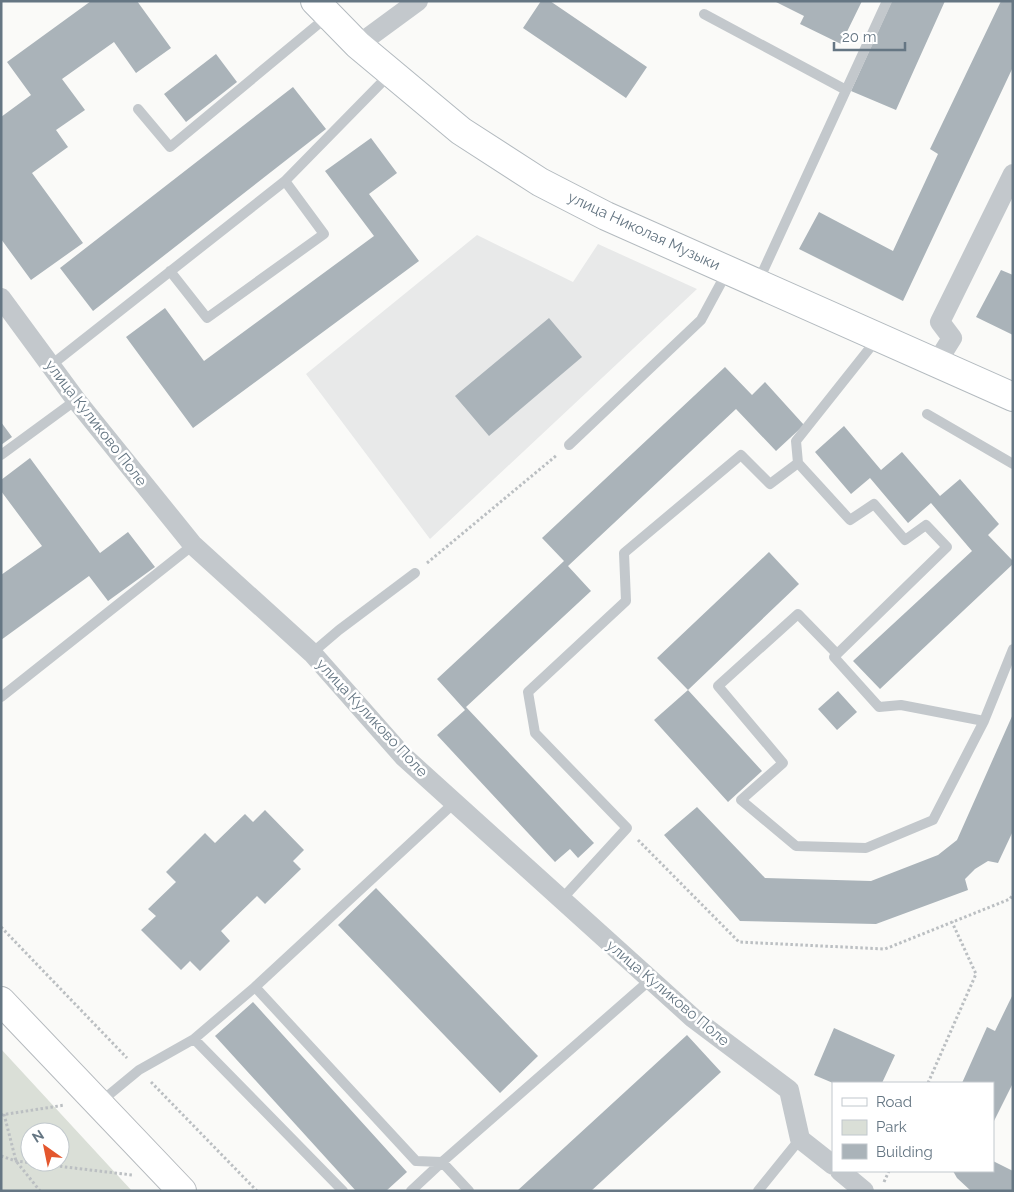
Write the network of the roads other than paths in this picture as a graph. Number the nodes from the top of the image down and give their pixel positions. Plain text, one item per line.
1 (418, 1) edge
2 (887, 1) edge
3 (322, 8) edge
4 (704, 14) dead end
5 (358, 46) junction
6 (391, 74) junction
7 (846, 90) junction
8 (138, 109) dead end
9 (1013, 174) edge
10 (286, 181) junction
11 (728, 270) junction
12 (170, 271) junction
13 (758, 283) junction
14 (1, 298) edge
15 (879, 336) junction
16 (937, 362) junction
17 (50, 366) junction
18 (1013, 397) edge
19 (76, 400) junction
20 (927, 414) dead end
21 (569, 445) road end
22 (1, 454) edge
23 (798, 463) junction
24 (1013, 464) edge
25 (193, 545) junction
26 (415, 573) road end
27 (1013, 649) edge
28 (312, 653) junction
29 (837, 654) junction
30 (1, 696) edge
31 (984, 721) junction
32 (454, 803) junction
33 (560, 900) junction
34 (650, 980) junction
35 (255, 987) junction
36 (1, 1002) edge
37 (194, 1039) junction
38 (98, 1103) junction
39 (800, 1139) junction
40 (442, 1162) junction
41 (832, 1164) edge
42 (841, 1172) edge
43 (182, 1191) edge
44 (343, 1191) edge
45 (411, 1191) edge
46 (469, 1191) edge
47 (758, 1191) edge
48 (864, 1191) edge

1 - 5 street
2 - 7 lane
3 - 5 main road, улица Николая Музыки
3 - 8 lane
4 - 7 lane
5 - 6 main road, улица Николая Музыки
6 - 10 lane
6 - 11 main road, улица Николая Музыки
7 - 13 lane
9 - 16 street
10 - 12 lane
10 - 12 lane
11 - 13 main road, улица Николая Музыки
11 - 21 lane
12 - 17 lane
13 - 15 main road, улица Николая Музыки
14 - 17 street, улица Куликово Поле
15 - 16 main road, улица Николая Музыки
15 - 23 lane
16 - 18 main road, улица Николая Музыки
17 - 19 street, улица Куликово Поле
19 - 22 lane
19 - 25 street, улица Куликово Поле
20 - 24 lane
23 - 29 lane
23 - 33 lane
25 - 28 street, улица Куликово Поле
25 - 30 lane
26 - 28 lane
27 - 31 lane
28 - 32 street, улица Куликово Поле
29 - 31 lane
29 - 31 lane
32 - 33 street, улица Куликово Поле
32 - 35 lane
33 - 34 street, улица Куликово Поле
34 - 39 street, улица Куликово Поле
34 - 40 lane
35 - 37 lane
35 - 40 lane
36 - 38 main road
37 - 38 lane
37 - 44 lane
38 - 43 main road
39 - 41 street
39 - 47 lane
40 - 45 lane
40 - 46 lane
42 - 48 street

